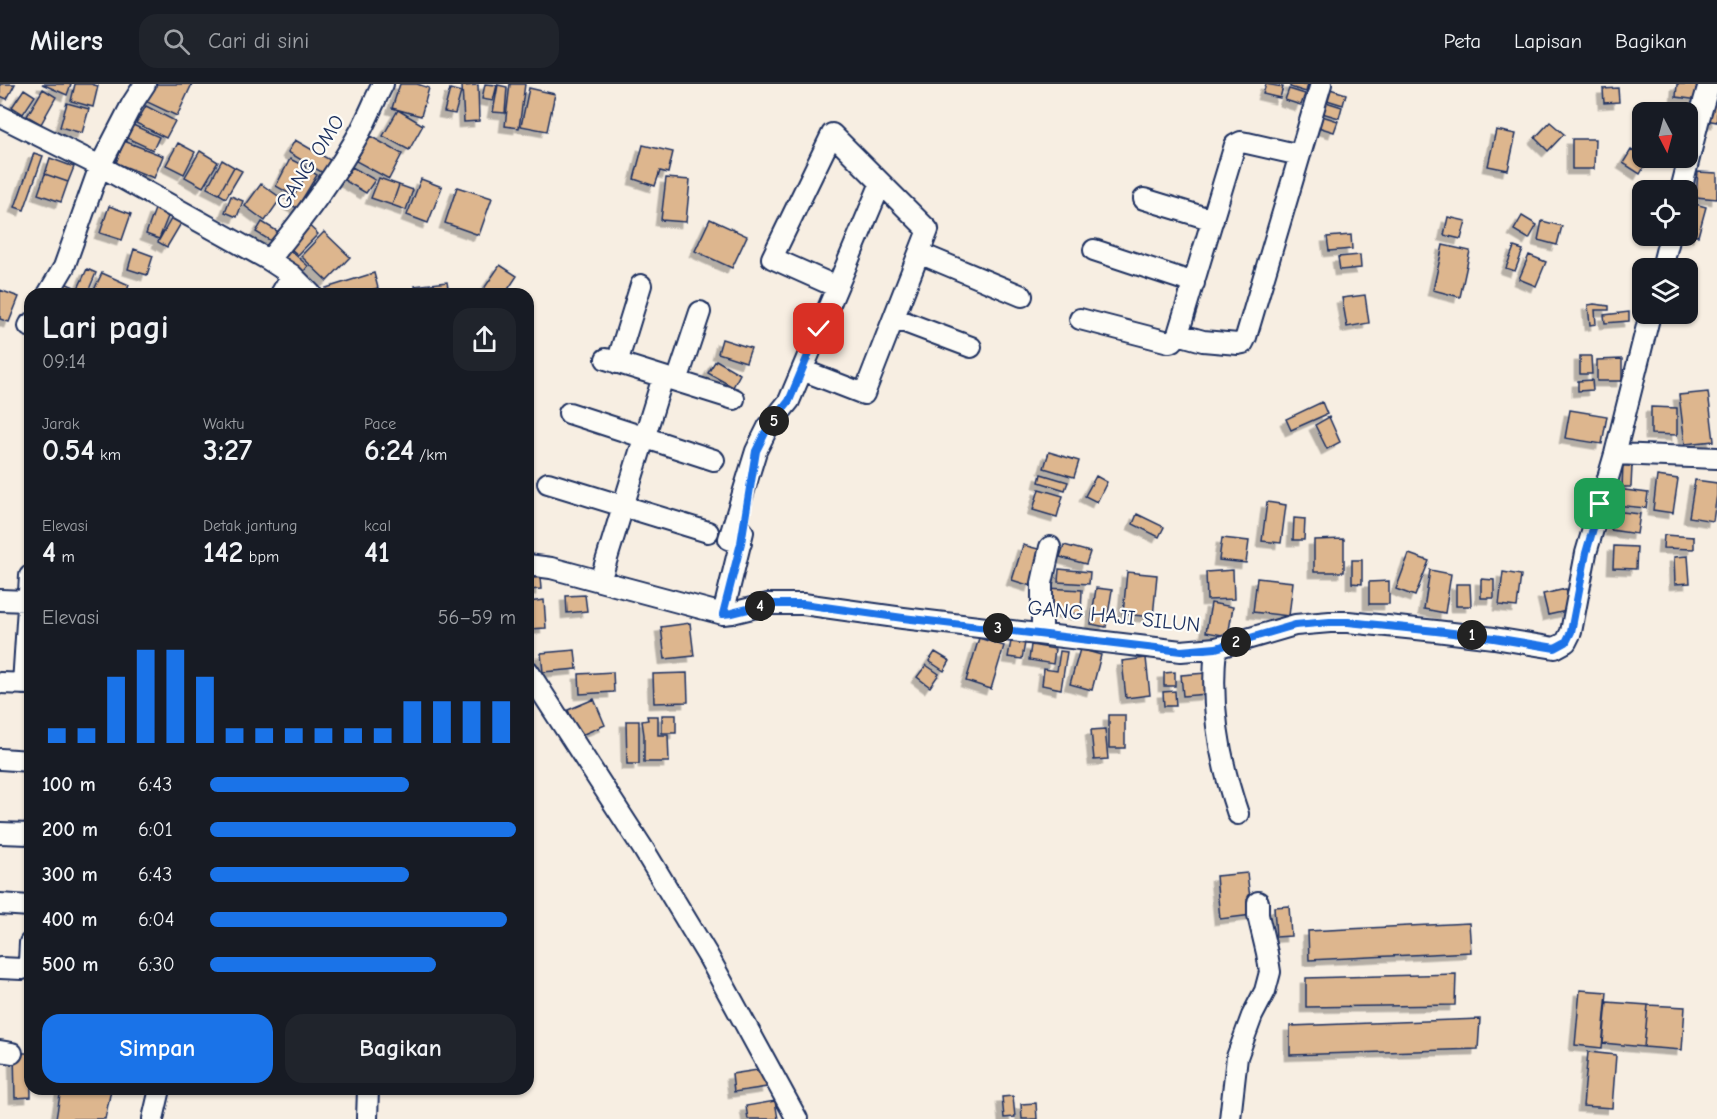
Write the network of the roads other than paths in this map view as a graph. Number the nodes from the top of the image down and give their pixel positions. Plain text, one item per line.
1 (144, 84) edge
2 (383, 84) edge
3 (1321, 84) edge
4 (1709, 84) edge
5 (0, 116) edge
6 (1300, 155) junction
7 (100, 166) junction
8 (1684, 180) edge
9 (880, 183) junction
10 (1144, 199) dead end
11 (1213, 220) junction
12 (1094, 250) dead end
13 (919, 253) junction
14 (269, 260) junction
15 (292, 275) junction
16 (1194, 283) junction
17 (641, 285) dead end
18 (837, 287) junction
19 (52, 288) edge
20 (284, 288) edge
21 (305, 288) edge
22 (1022, 296) dead end
23 (700, 312) dead end
24 (894, 318) junction
25 (1080, 319) dead end
26 (1648, 324) edge
27 (1178, 334) junction
28 (971, 347) dead end
29 (802, 370) junction
30 (670, 379) junction
31 (734, 399) dead end
32 (569, 413) dead end
33 (644, 438) junction
34 (1615, 454) junction
35 (1717, 458) edge
36 (714, 460) dead end
37 (548, 483) dead end
38 (623, 505) junction
39 (708, 532) dead end
40 (1050, 547) dead end
41 (534, 566) edge
42 (600, 580) junction
43 (0, 600) edge
44 (24, 601) edge
45 (723, 614) junction
46 (1042, 633) junction
47 (1216, 648) junction
48 (534, 680) edge
49 (0, 683) edge
50 (24, 684) edge
51 (0, 759) edge
52 (24, 761) edge
53 (1238, 814) dead end
54 (0, 833) edge
55 (24, 834) edge
56 (1258, 902) dead end
57 (0, 904) edge
58 (24, 906) edge
59 (0, 968) edge
60 (24, 968) edge
61 (159, 1095) edge
62 (368, 1095) edge
63 (153, 1119) edge
64 (367, 1119) edge
65 (797, 1119) edge
66 (1230, 1119) edge

1 - 7 street
2 - 14 street, GANG OMO
3 - 6 street
4 - 8 street
5 - 7 street
6 - 11 street
6 - 27 street
7 - 14 street
7 - 19 street
9 - 13 street
9 - 18 street
9 - 18 street
10 - 11 street
11 - 16 street
12 - 16 street
13 - 22 street
13 - 24 street
14 - 15 street
15 - 20 street
15 - 21 street
16 - 27 street
17 - 30 street
18 - 29 street
23 - 30 street
24 - 28 street
24 - 29 street
25 - 27 street
26 - 34 street
29 - 45 street
30 - 31 street
30 - 33 street
32 - 33 street
33 - 36 street
33 - 38 street
34 - 35 street
34 - 47 street, GANG HAJI SILUN
37 - 38 street
38 - 39 street
38 - 42 street
40 - 46 street
41 - 42 street, GANG HAJI SILUN
42 - 45 street, GANG HAJI SILUN
43 - 44 street
45 - 46 street, GANG HAJI SILUN
46 - 47 street, GANG HAJI SILUN
47 - 53 street
48 - 65 street
49 - 50 street
51 - 52 street
54 - 55 street
56 - 66 street
57 - 58 street
59 - 60 street
61 - 63 street
62 - 64 street

